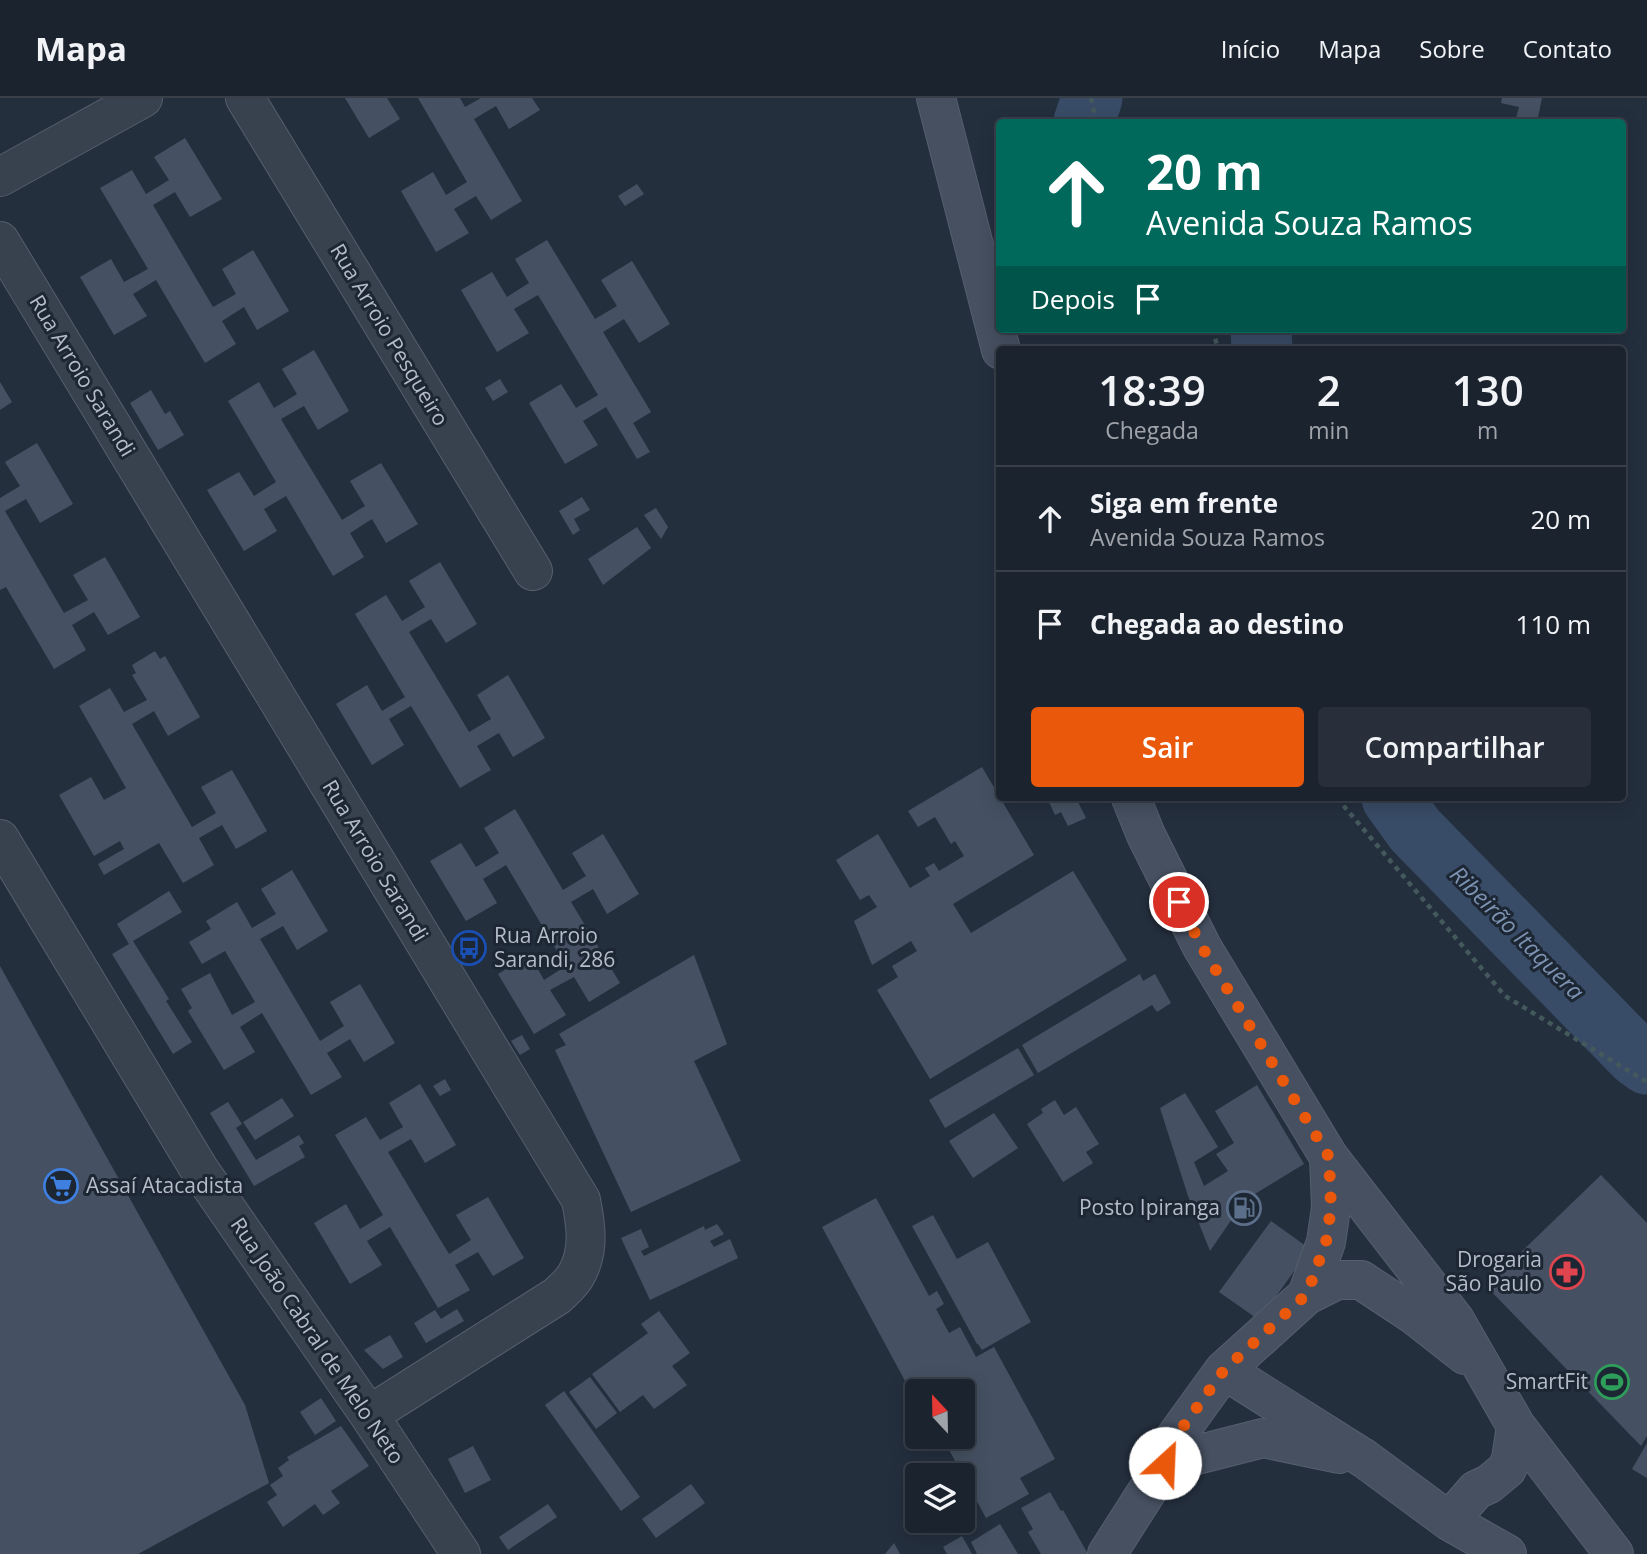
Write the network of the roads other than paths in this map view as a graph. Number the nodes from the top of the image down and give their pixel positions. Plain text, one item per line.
1 (143, 98) edge
2 (245, 98) edge
3 (936, 98) edge
4 (0, 177) edge
5 (0, 241) edge
6 (996, 331) edge
7 (533, 571) dead end
8 (1131, 801) edge
9 (0, 839) edge
10 (1329, 1157) junction
11 (1307, 1294) junction
12 (1224, 1370) junction
13 (1486, 1372) junction
14 (369, 1415) junction
15 (1516, 1426) junction
16 (1365, 1459) junction
17 (1165, 1463) junction
18 (1449, 1521) junction
19 (461, 1554) edge
20 (1107, 1554) edge
21 (1507, 1554) edge
22 (1614, 1554) edge

1 - 4 street
2 - 7 street, Rua Arroio Pesqueiro
3 - 6 main road
5 - 14 street, Rua Arroio Sarandi
8 - 10 main road
9 - 14 street, Rua João Cabral de Melo Neto
10 - 11 main road
10 - 13 main road
11 - 12 main road
11 - 13 main road
12 - 16 main road
12 - 17 main road
13 - 15 main road
14 - 19 street, Rua João Cabral de Melo Neto
15 - 18 main road
15 - 22 main road
16 - 17 main road
16 - 18 main road
17 - 20 main road
18 - 21 main road

